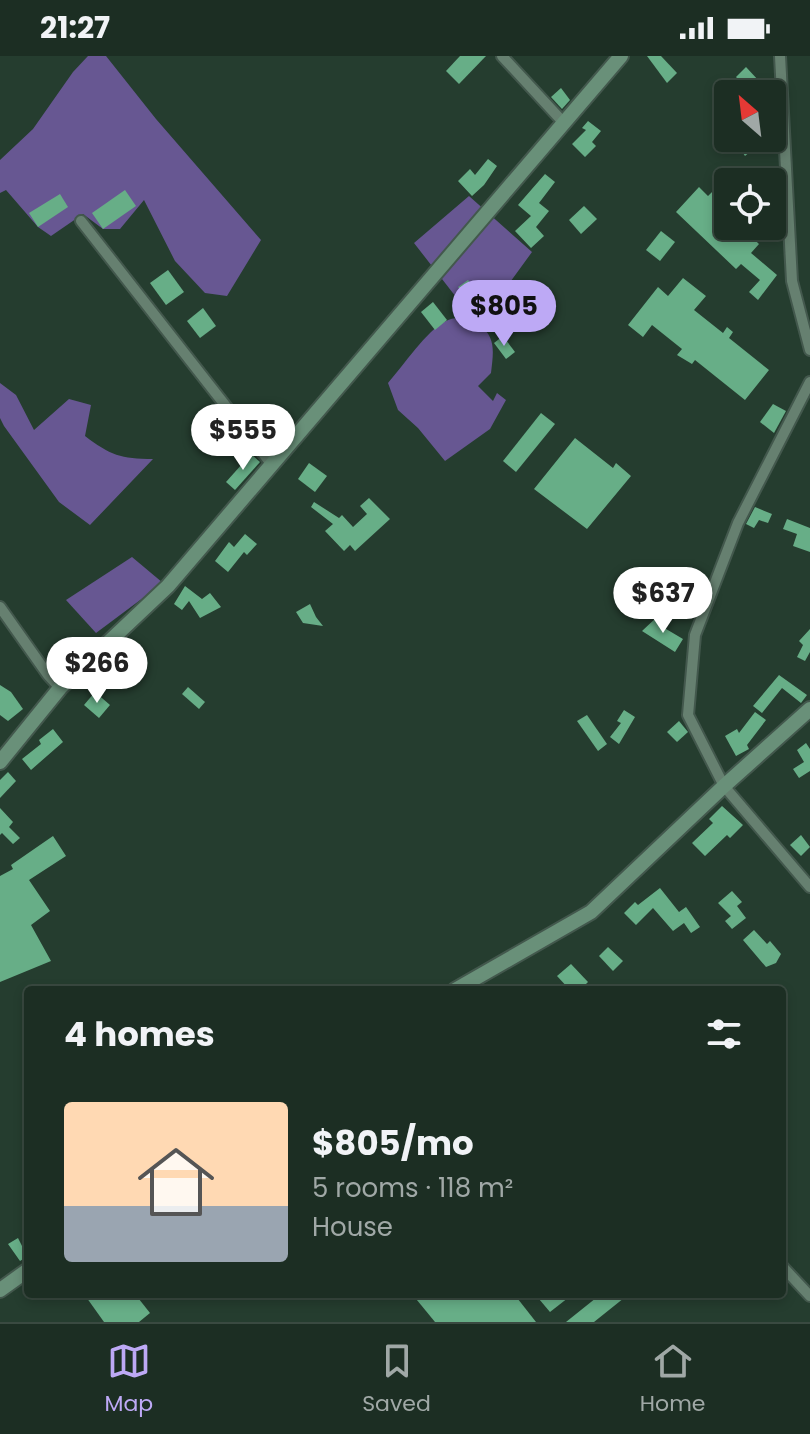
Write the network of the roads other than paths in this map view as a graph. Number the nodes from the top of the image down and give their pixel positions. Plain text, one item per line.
1 (502, 56) edge
2 (621, 56) edge
3 (780, 56) edge
4 (563, 122) junction
5 (81, 221) dead end
6 (810, 350) edge
7 (810, 382) edge
8 (272, 465) junction
9 (0, 607) edge
10 (60, 688) junction
11 (810, 709) edge
12 (0, 762) edge
13 (724, 786) junction
14 (810, 887) edge
15 (462, 986) edge
16 (786, 1270) edge
17 (24, 1273) edge
18 (0, 1290) edge
19 (810, 1296) edge

1 - 4 street
2 - 4 street
3 - 6 street
4 - 8 street
5 - 8 street
7 - 13 street
8 - 10 street
9 - 10 street
10 - 12 street
11 - 13 street
13 - 14 street
13 - 15 street
16 - 19 street
17 - 18 street

